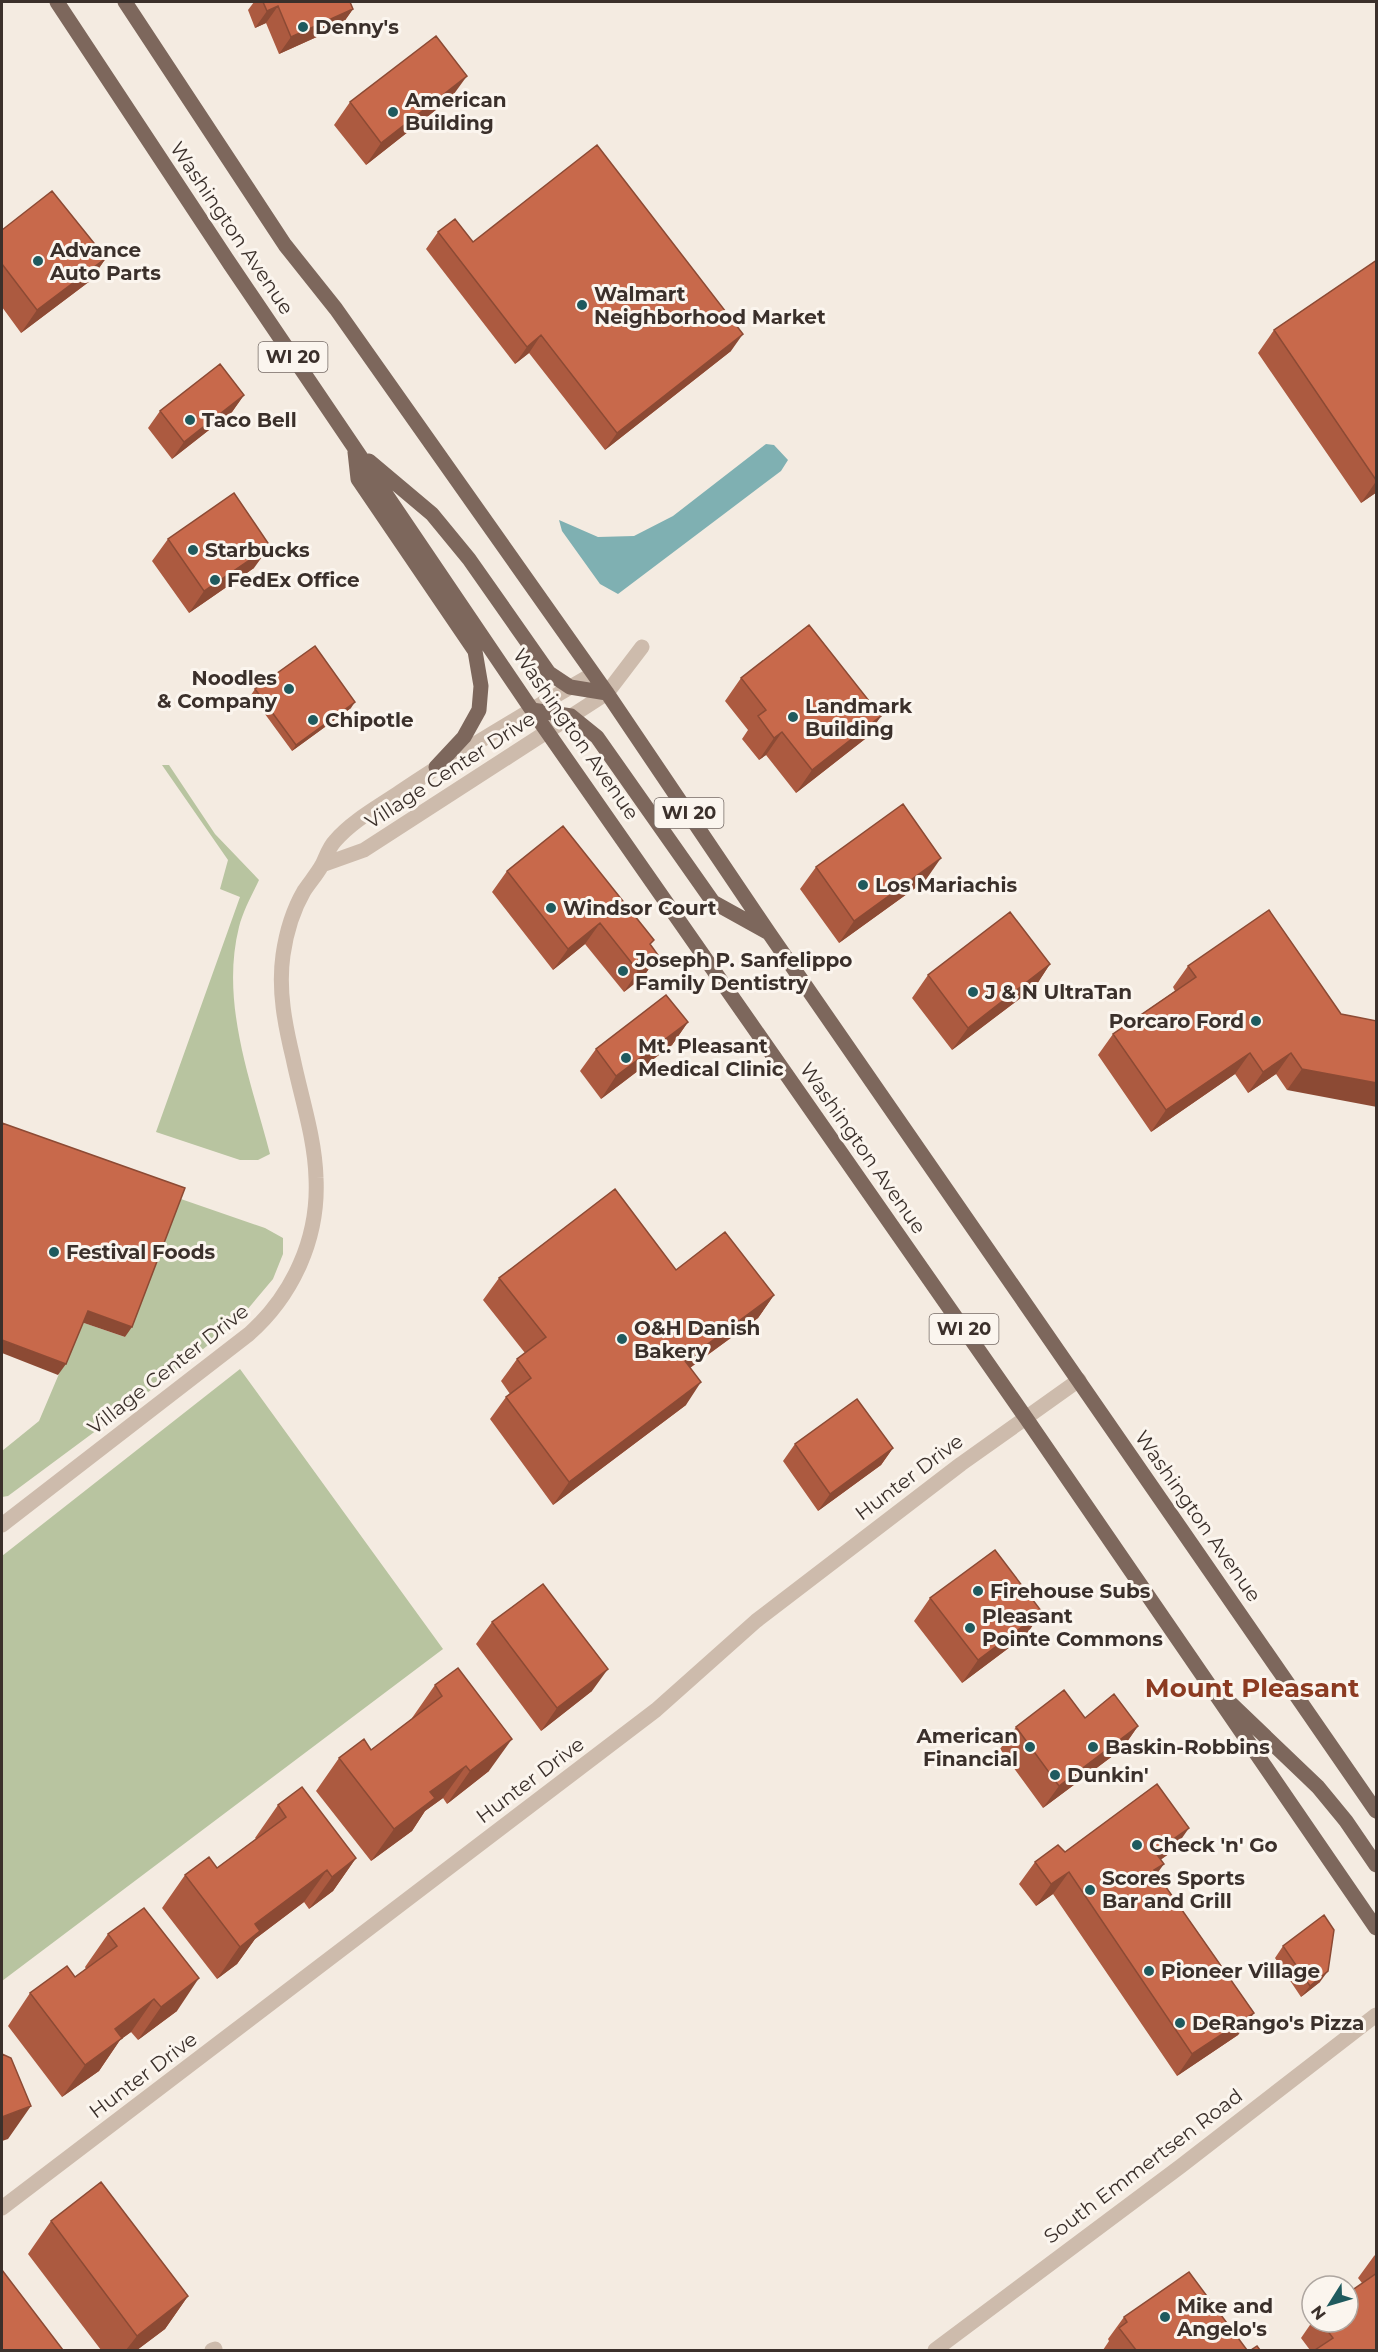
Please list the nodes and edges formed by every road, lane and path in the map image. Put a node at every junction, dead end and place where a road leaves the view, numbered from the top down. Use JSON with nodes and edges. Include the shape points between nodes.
{"nodes":[{"id":1,"x":57,"y":2,"type":"edge"},
{"id":2,"x":125,"y":2,"type":"edge"},
{"id":3,"x":354,"y":448,"type":"junction"},
{"id":4,"x":642,"y":647,"type":"dead end"},
{"id":5,"x":593,"y":674,"type":"junction"},
{"id":6,"x":570,"y":687,"type":"junction"},
{"id":7,"x":607,"y":693,"type":"junction"},
{"id":8,"x":532,"y":710,"type":"junction"},
{"id":9,"x":571,"y":716,"type":"junction"},
{"id":10,"x":549,"y":732,"type":"junction"},
{"id":11,"x":436,"y":767,"type":"junction"},
{"id":12,"x":322,"y":865,"type":"junction"},
{"id":13,"x":769,"y":933,"type":"junction"},
{"id":14,"x":1079,"y":1380,"type":"junction"},
{"id":15,"x":1026,"y":1418,"type":"junction"},
{"id":16,"x":2,"y":1525,"type":"edge"},
{"id":17,"x":1206,"y":1680,"type":"junction"},
{"id":18,"x":1377,"y":1811,"type":"edge"},
{"id":19,"x":1377,"y":1865,"type":"edge"},
{"id":20,"x":1377,"y":1929,"type":"edge"},
{"id":21,"x":1377,"y":2015,"type":"edge"},
{"id":22,"x":2,"y":2208,"type":"edge"},
{"id":23,"x":934,"y":2350,"type":"edge"}],
"edges":[{"from":1,"to":3,"type":"main road","name":"Washington Avenue","number":"WI 20"},
{"from":2,"to":5,"type":"main road","name":"Washington Avenue","number":"WI 20","via":[[285,245],[336,309]]},
{"from":3,"to":6,"type":"main road","via":[[432,514],[469,559],[549,674]]},
{"from":3,"to":8,"type":"main road","name":"Washington Avenue","number":"WI 20"},
{"from":3,"to":11,"type":"main road","via":[[358,479],[475,651],[481,686],[478,710],[464,737]]},
{"from":4,"to":7,"type":"street","name":"Village Center Drive"},
{"from":5,"to":6,"type":"street","name":"Village Center Drive"},
{"from":5,"to":7,"type":"main road","name":"Washington Avenue","number":"WI 20"},
{"from":6,"to":7,"type":"main road"},
{"from":6,"to":8,"type":"street","name":"Village Center Drive"},
{"from":7,"to":9,"type":"street","name":"Village Center Drive"},
{"from":7,"to":13,"type":"main road","name":"Washington Avenue","number":"WI 20"},
{"from":8,"to":9,"type":"main road"},
{"from":8,"to":10,"type":"main road","name":"Washington Avenue","number":"WI 20"},
{"from":8,"to":11,"type":"street","name":"Village Center Drive"},
{"from":9,"to":10,"type":"street","name":"Village Center Drive"},
{"from":9,"to":13,"type":"main road","via":[[597,737],[714,902]]},
{"from":10,"to":12,"type":"street","name":"Village Center Drive","via":[[364,850]]},
{"from":10,"to":15,"type":"main road","name":"Washington Avenue","number":"WI 20"},
{"from":11,"to":12,"type":"street","name":"Village Center Drive","via":[[361,818],[334,842]]},
{"from":12,"to":16,"type":"street","name":"Village Center Drive","via":[[303,893],[290,923],[281,988],[316,1177],[316,1204],[304,1257],[278,1304],[249,1334]]},
{"from":13,"to":14,"type":"main road","name":"Washington Avenue","number":"WI 20"},
{"from":14,"to":15,"type":"street","name":"Hunter Drive"},
{"from":14,"to":18,"type":"main road","name":"Washington Avenue","number":"WI 20"},
{"from":15,"to":17,"type":"main road","name":"Washington Avenue","number":"WI 20"},
{"from":15,"to":22,"type":"street","name":"Hunter Drive","via":[[756,1621],[656,1710]]},
{"from":17,"to":19,"type":"main road","via":[[1318,1787]]},
{"from":17,"to":20,"type":"main road","name":"Washington Avenue","number":"WI 20"},
{"from":21,"to":23,"type":"street","name":"South Emmertsen Road"}]}
